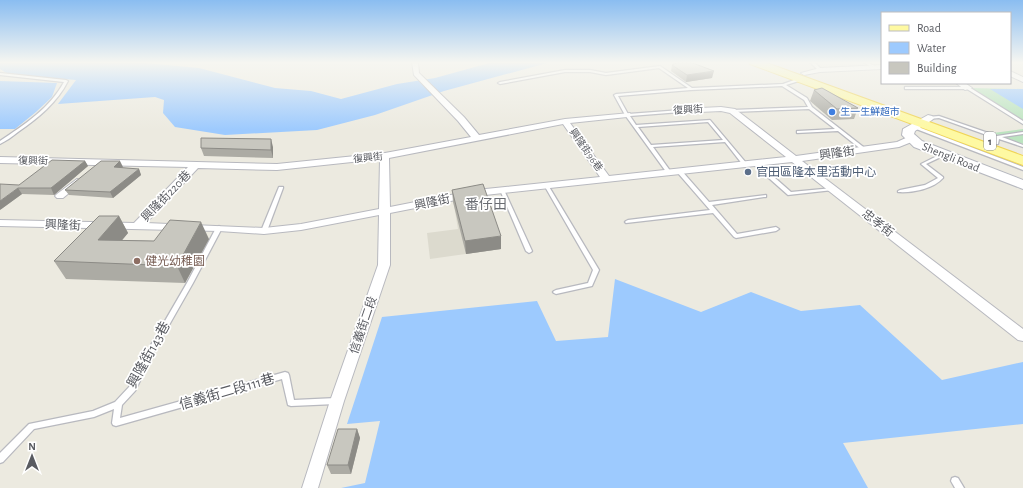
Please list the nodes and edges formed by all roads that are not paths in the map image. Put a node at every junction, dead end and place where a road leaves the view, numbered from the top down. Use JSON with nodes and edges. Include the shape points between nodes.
{"nodes":[{"id":1,"x":64,"y":85,"type":"edge"},
{"id":2,"x":427,"y":85,"type":"edge"},
{"id":3,"x":685,"y":85,"type":"edge"},
{"id":4,"x":783,"y":85,"type":"joint"},
{"id":5,"x":817,"y":85,"type":"edge"},
{"id":6,"x":822,"y":85,"type":"edge"},
{"id":7,"x":963,"y":85,"type":"edge"},
{"id":8,"x":906,"y":88,"type":"dead end"},
{"id":9,"x":968,"y":88,"type":"junction"},
{"id":10,"x":691,"y":89,"type":"junction"},
{"id":11,"x":813,"y":98,"type":"edge"},
{"id":12,"x":806,"y":99,"type":"junction"},
{"id":13,"x":810,"y":108,"type":"junction"},
{"id":14,"x":681,"y":111,"type":"joint"},
{"id":15,"x":732,"y":111,"type":"junction"},
{"id":16,"x":627,"y":114,"type":"junction"},
{"id":17,"x":565,"y":121,"type":"junction"},
{"id":18,"x":1023,"y":123,"type":"edge"},
{"id":19,"x":635,"y":126,"type":"junction"},
{"id":20,"x":917,"y":126,"type":"junction"},
{"id":21,"x":838,"y":130,"type":"junction"},
{"id":22,"x":798,"y":132,"type":"dead end"},
{"id":23,"x":1023,"y":133,"type":"edge"},
{"id":24,"x":476,"y":137,"type":"junction"},
{"id":25,"x":726,"y":141,"type":"junction"},
{"id":26,"x":992,"y":142,"type":"junction"},
{"id":27,"x":0,"y":143,"type":"edge"},
{"id":28,"x":650,"y":146,"type":"junction"},
{"id":29,"x":1023,"y":146,"type":"edge"},
{"id":30,"x":864,"y":149,"type":"junction"},
{"id":31,"x":1023,"y":153,"type":"edge"},
{"id":32,"x":943,"y":155,"type":"junction"},
{"id":33,"x":386,"y":156,"type":"junction"},
{"id":34,"x":796,"y":159,"type":"junction"},
{"id":35,"x":0,"y":160,"type":"edge"},
{"id":36,"x":1023,"y":161,"type":"edge"},
{"id":37,"x":101,"y":162,"type":"junction"},
{"id":38,"x":750,"y":164,"type":"junction"},
{"id":39,"x":196,"y":165,"type":"junction"},
{"id":40,"x":1023,"y":169,"type":"edge"},
{"id":41,"x":674,"y":172,"type":"junction"},
{"id":42,"x":606,"y":179,"type":"junction"},
{"id":43,"x":1023,"y":185,"type":"edge"},
{"id":44,"x":546,"y":186,"type":"junction"},
{"id":45,"x":281,"y":188,"type":"dead end"},
{"id":46,"x":834,"y":189,"type":"junction"},
{"id":47,"x":502,"y":190,"type":"junction"},
{"id":48,"x":900,"y":191,"type":"dead end"},
{"id":49,"x":60,"y":196,"type":"dead end"},
{"id":50,"x":764,"y":196,"type":"dead end"},
{"id":51,"x":708,"y":204,"type":"junction"},
{"id":52,"x":386,"y":211,"type":"junction"},
{"id":53,"x":714,"y":211,"type":"junction"},
{"id":54,"x":628,"y":222,"type":"dead end"},
{"id":55,"x":0,"y":223,"type":"edge"},
{"id":56,"x":136,"y":227,"type":"junction"},
{"id":57,"x":219,"y":228,"type":"junction"},
{"id":58,"x":776,"y":229,"type":"dead end"},
{"id":59,"x":264,"y":231,"type":"junction"},
{"id":60,"x":530,"y":251,"type":"dead end"},
{"id":61,"x":556,"y":292,"type":"dead end"},
{"id":62,"x":1023,"y":336,"type":"edge"},
{"id":63,"x":337,"y":401,"type":"junction"},
{"id":64,"x":118,"y":404,"type":"junction"},
{"id":65,"x":0,"y":459,"type":"edge"},
{"id":66,"x":310,"y":488,"type":"edge"}],
"edges":[{"from":1,"to":27,"type":"lane","via":[[31,122]]},
{"from":2,"to":24,"type":"street","via":[[462,119]]},
{"from":3,"to":10,"type":"lane"},
{"from":4,"to":10,"type":"lane"},
{"from":4,"to":12,"type":"lane"},
{"from":5,"to":20,"type":"main road","number":"1","via":[[832,93]]},
{"from":6,"to":20,"type":"main road","number":"1"},
{"from":7,"to":9,"type":"street"},
{"from":8,"to":9,"type":"lane"},
{"from":9,"to":18,"type":"lane"},
{"from":10,"to":16,"type":"lane","via":[[616,95]]},
{"from":11,"to":12,"type":"lane"},
{"from":12,"to":13,"type":"lane"},
{"from":13,"to":15,"type":"lane"},
{"from":13,"to":21,"type":"lane"},
{"from":14,"to":15,"type":"street","name":"復興街"},
{"from":14,"to":16,"type":"lane","name":"復興街"},
{"from":15,"to":34,"type":"street","name":"忠孝街"},
{"from":16,"to":17,"type":"street","name":"復興街"},
{"from":16,"to":19,"type":"lane"},
{"from":17,"to":24,"type":"street","name":"復興街"},
{"from":17,"to":42,"type":"street","name":"興隆街96巷"},
{"from":19,"to":25,"type":"lane","via":[[709,121]]},
{"from":19,"to":28,"type":"lane"},
{"from":20,"to":26,"type":"main road","number":"1"},
{"from":20,"to":26,"type":"main road","number":"1","via":[[957,129]]},
{"from":20,"to":30,"type":"street","name":"興隆街","via":[[899,144]]},
{"from":20,"to":32,"type":"main road","name":"Shengli Road","via":[[918,144]]},
{"from":20,"to":40,"type":"lane"},
{"from":21,"to":22,"type":"lane"},
{"from":21,"to":30,"type":"lane"},
{"from":23,"to":26,"type":"lane"},
{"from":24,"to":33,"type":"street","name":"復興街"},
{"from":25,"to":28,"type":"lane"},
{"from":25,"to":38,"type":"lane"},
{"from":26,"to":29,"type":"lane"},
{"from":26,"to":31,"type":"main road","number":"1"},
{"from":26,"to":36,"type":"main road","number":"1"},
{"from":28,"to":41,"type":"lane"},
{"from":30,"to":34,"type":"street","name":"興隆街"},
{"from":32,"to":43,"type":"main road","name":"Shengli Road"},
{"from":32,"to":48,"type":"lane","via":[[923,164],[941,178],[934,185]]},
{"from":33,"to":39,"type":"street","name":"復興街","via":[[276,167]]},
{"from":33,"to":52,"type":"street","name":"信義街二段"},
{"from":34,"to":38,"type":"street","name":"興隆街"},
{"from":34,"to":46,"type":"street","name":"忠孝街"},
{"from":35,"to":37,"type":"street","name":"復興街"},
{"from":37,"to":39,"type":"street","name":"復興街"},
{"from":37,"to":49,"type":"street"},
{"from":38,"to":41,"type":"street","name":"興隆街"},
{"from":38,"to":46,"type":"lane","via":[[790,194]]},
{"from":39,"to":56,"type":"street","name":"興隆街220巷"},
{"from":41,"to":42,"type":"street","name":"興隆街"},
{"from":41,"to":51,"type":"lane"},
{"from":42,"to":44,"type":"street","name":"興隆街"},
{"from":44,"to":47,"type":"street","name":"興隆街"},
{"from":44,"to":61,"type":"lane","via":[[596,270],[590,285]]},
{"from":45,"to":59,"type":"lane"},
{"from":46,"to":62,"type":"street","name":"忠孝街"},
{"from":47,"to":52,"type":"street","name":"興隆街"},
{"from":47,"to":60,"type":"lane"},
{"from":50,"to":51,"type":"lane"},
{"from":51,"to":53,"type":"lane"},
{"from":52,"to":59,"type":"street","name":"興隆街","via":[[301,227]]},
{"from":52,"to":63,"type":"street","name":"信義街二段","via":[[384,266]]},
{"from":53,"to":54,"type":"lane"},
{"from":53,"to":58,"type":"lane","via":[[736,236]]},
{"from":55,"to":56,"type":"street","name":"興隆街"},
{"from":56,"to":57,"type":"street","name":"興隆街"},
{"from":57,"to":59,"type":"street","name":"興隆街"},
{"from":57,"to":64,"type":"lane","name":"興隆街143巷","via":[[132,388]]},
{"from":63,"to":64,"type":"lane","name":"信義街二段111巷","via":[[291,403],[285,375],[116,423]]},
{"from":63,"to":66,"type":"street","name":"信義街二段"},
{"from":64,"to":65,"type":"lane","name":"興隆街143巷","via":[[94,414],[32,426]]}]}
